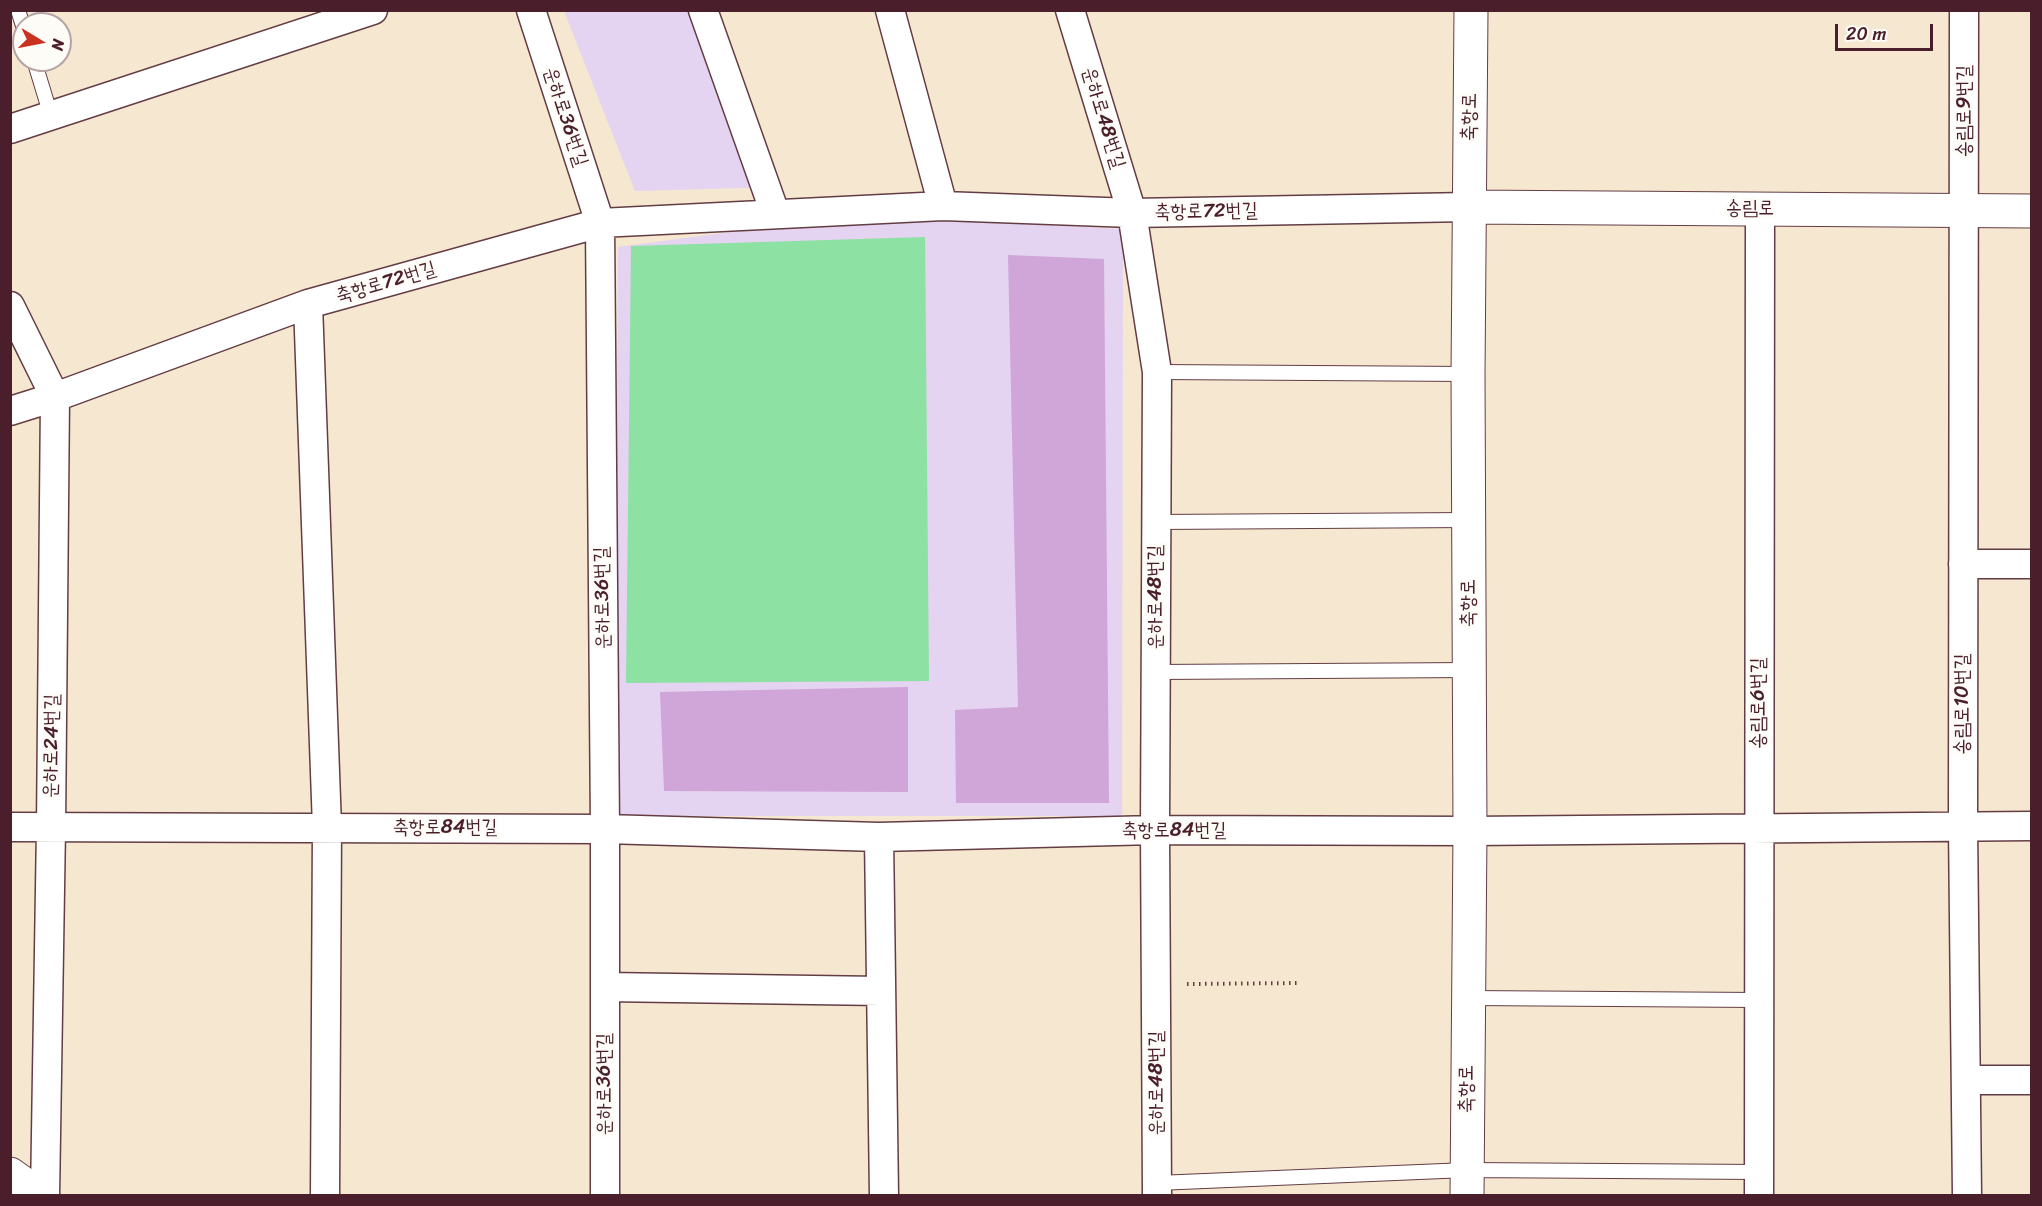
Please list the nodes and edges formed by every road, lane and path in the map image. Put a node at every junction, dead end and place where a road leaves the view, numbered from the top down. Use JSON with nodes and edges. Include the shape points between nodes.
{"nodes":[{"id":1,"x":373,"y":10,"type":"edge"},
{"id":2,"x":531,"y":10,"type":"edge"},
{"id":3,"x":703,"y":10,"type":"edge"},
{"id":4,"x":890,"y":10,"type":"edge"},
{"id":5,"x":1071,"y":10,"type":"edge"},
{"id":6,"x":1471,"y":10,"type":"edge"},
{"id":7,"x":1964,"y":10,"type":"edge"},
{"id":8,"x":38,"y":72,"type":"edge"},
{"id":9,"x":51,"y":116,"type":"junction"},
{"id":10,"x":10,"y":129,"type":"edge"},
{"id":11,"x":944,"y":206,"type":"junction"},
{"id":12,"x":1469,"y":207,"type":"junction"},
{"id":13,"x":1760,"y":210,"type":"junction"},
{"id":14,"x":2031,"y":211,"type":"edge"},
{"id":15,"x":1965,"y":212,"type":"junction"},
{"id":16,"x":775,"y":213,"type":"junction"},
{"id":17,"x":1132,"y":213,"type":"junction"},
{"id":18,"x":600,"y":223,"type":"junction"},
{"id":19,"x":308,"y":304,"type":"junction"},
{"id":20,"x":10,"y":306,"type":"edge"},
{"id":21,"x":1157,"y":372,"type":"junction"},
{"id":22,"x":1468,"y":374,"type":"junction"},
{"id":23,"x":55,"y":397,"type":"junction"},
{"id":24,"x":10,"y":411,"type":"edge"},
{"id":25,"x":1469,"y":520,"type":"junction"},
{"id":26,"x":1156,"y":522,"type":"junction"},
{"id":27,"x":1963,"y":564,"type":"junction"},
{"id":28,"x":2031,"y":564,"type":"edge"},
{"id":29,"x":1470,"y":670,"type":"junction"},
{"id":30,"x":1156,"y":672,"type":"junction"},
{"id":31,"x":1963,"y":826,"type":"junction"},
{"id":32,"x":2031,"y":826,"type":"edge"},
{"id":33,"x":10,"y":827,"type":"edge"},
{"id":34,"x":51,"y":827,"type":"junction"},
{"id":35,"x":327,"y":827,"type":"junction"},
{"id":36,"x":1759,"y":828,"type":"junction"},
{"id":37,"x":605,"y":829,"type":"junction"},
{"id":38,"x":1155,"y":830,"type":"junction"},
{"id":39,"x":1470,"y":831,"type":"junction"},
{"id":40,"x":879,"y":837,"type":"junction"},
{"id":41,"x":1299,"y":983,"type":"dead end"},
{"id":42,"x":1156,"y":984,"type":"junction"},
{"id":43,"x":605,"y":987,"type":"junction"},
{"id":44,"x":881,"y":990,"type":"junction"},
{"id":45,"x":1467,"y":998,"type":"junction"},
{"id":46,"x":1759,"y":1000,"type":"junction"},
{"id":47,"x":1966,"y":1080,"type":"junction"},
{"id":48,"x":2031,"y":1080,"type":"edge"},
{"id":49,"x":10,"y":1174,"type":"edge"},
{"id":50,"x":1467,"y":1183,"type":"edge"},
{"id":51,"x":1759,"y":1184,"type":"edge"},
{"id":52,"x":1157,"y":1189,"type":"edge"},
{"id":53,"x":43,"y":1196,"type":"edge"},
{"id":54,"x":325,"y":1196,"type":"edge"},
{"id":55,"x":605,"y":1196,"type":"edge"},
{"id":56,"x":884,"y":1196,"type":"edge"},
{"id":57,"x":1967,"y":1196,"type":"edge"}],
"edges":[{"from":1,"to":9,"type":"street"},
{"from":2,"to":18,"type":"street","name":"운하로36번길"},
{"from":3,"to":16,"type":"street"},
{"from":4,"to":11,"type":"street"},
{"from":5,"to":17,"type":"street","name":"운하로48번길"},
{"from":6,"to":12,"type":"street","name":"축항로"},
{"from":7,"to":15,"type":"street","name":"송림로9번길"},
{"from":8,"to":9,"type":"lane"},
{"from":9,"to":10,"type":"street"},
{"from":11,"to":16,"type":"street","name":"축항로72번길"},
{"from":11,"to":17,"type":"street","name":"축항로72번길"},
{"from":12,"to":13,"type":"street","name":"송림로"},
{"from":12,"to":17,"type":"street","name":"축항로72번길"},
{"from":12,"to":22,"type":"street","name":"축항로"},
{"from":13,"to":15,"type":"street","name":"송림로"},
{"from":13,"to":36,"type":"street","name":"송림로6번길"},
{"from":14,"to":15,"type":"street","name":"송림로"},
{"from":15,"to":27,"type":"street","name":"송림로10번길"},
{"from":16,"to":18,"type":"street","name":"축항로72번길"},
{"from":17,"to":21,"type":"street","name":"운하로48번길"},
{"from":18,"to":19,"type":"street","name":"축항로72번길"},
{"from":18,"to":37,"type":"street","name":"운하로36번길"},
{"from":19,"to":23,"type":"street","name":"축항로72번길"},
{"from":19,"to":35,"type":"street"},
{"from":20,"to":23,"type":"street","name":"운하로24번길"},
{"from":21,"to":22,"type":"lane"},
{"from":21,"to":26,"type":"street","name":"운하로48번길"},
{"from":22,"to":25,"type":"street","name":"축항로"},
{"from":23,"to":24,"type":"street","name":"축항로72번길"},
{"from":23,"to":34,"type":"street","name":"운하로24번길"},
{"from":25,"to":26,"type":"lane"},
{"from":25,"to":29,"type":"street","name":"축항로"},
{"from":26,"to":30,"type":"street","name":"운하로48번길"},
{"from":27,"to":28,"type":"street"},
{"from":27,"to":31,"type":"street","name":"송림로10번길"},
{"from":29,"to":30,"type":"lane"},
{"from":29,"to":39,"type":"street","name":"축항로"},
{"from":30,"to":38,"type":"street","name":"운하로48번길"},
{"from":31,"to":32,"type":"street","name":"축항로84번길"},
{"from":31,"to":36,"type":"street","name":"축항로84번길"},
{"from":31,"to":47,"type":"street","name":"송림로10번길"},
{"from":33,"to":34,"type":"street","name":"축항로84번길"},
{"from":34,"to":35,"type":"street","name":"축항로84번길"},
{"from":34,"to":53,"type":"street","name":"운하로24번길"},
{"from":35,"to":37,"type":"street","name":"축항로84번길"},
{"from":35,"to":54,"type":"street"},
{"from":36,"to":39,"type":"street","name":"축항로84번길"},
{"from":36,"to":46,"type":"street","name":"송림로6번길"},
{"from":37,"to":40,"type":"street","name":"축항로84번길"},
{"from":37,"to":43,"type":"street","name":"운하로36번길"},
{"from":38,"to":39,"type":"street","name":"축항로84번길"},
{"from":38,"to":40,"type":"street","name":"축항로84번길"},
{"from":38,"to":42,"type":"street","name":"운하로48번길"},
{"from":39,"to":45,"type":"street","name":"축항로"},
{"from":40,"to":44,"type":"street"},
{"from":41,"to":42,"type":"path"},
{"from":42,"to":52,"type":"street","name":"운하로48번길"},
{"from":43,"to":44,"type":"street"},
{"from":43,"to":55,"type":"street","name":"운하로36번길"},
{"from":44,"to":56,"type":"street"},
{"from":45,"to":46,"type":"lane"},
{"from":45,"to":50,"type":"street","name":"축항로"},
{"from":46,"to":51,"type":"street","name":"송림로6번길"},
{"from":47,"to":48,"type":"street"},
{"from":47,"to":57,"type":"street","name":"송림로10번길"},
{"from":49,"to":53,"type":"street"},
{"from":50,"to":51,"type":"lane"},
{"from":50,"to":52,"type":"lane"}]}
